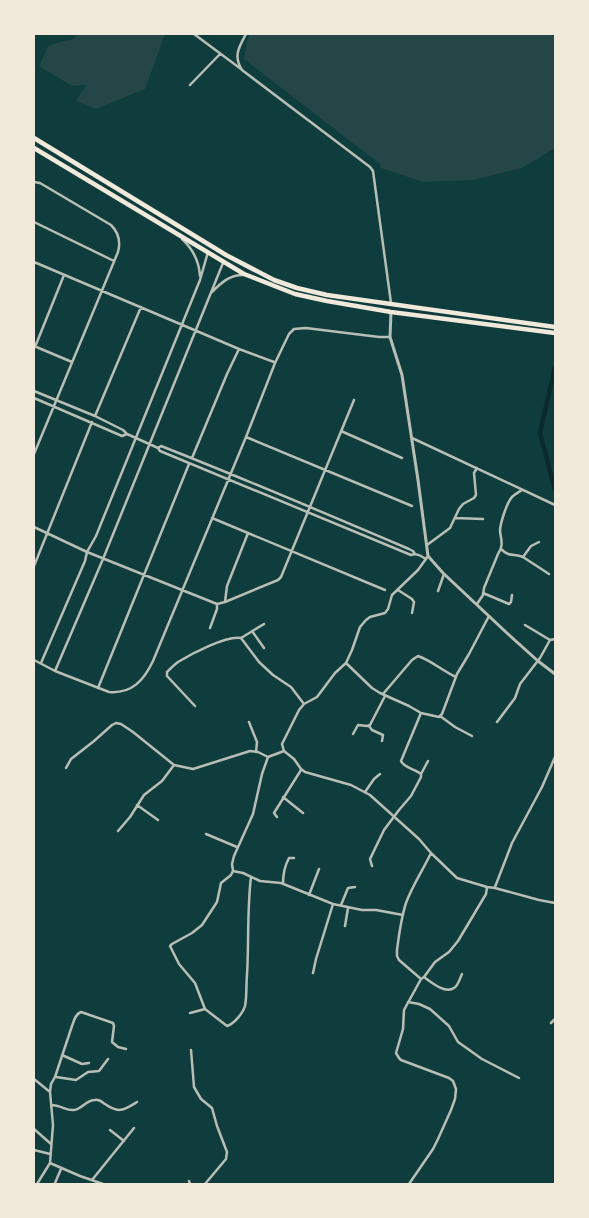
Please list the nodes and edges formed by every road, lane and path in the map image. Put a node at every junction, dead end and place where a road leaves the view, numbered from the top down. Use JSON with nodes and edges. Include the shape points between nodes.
{"nodes":[{"id":1,"x":194,"y":34,"type":"edge"},
{"id":2,"x":246,"y":34,"type":"edge"},
{"id":3,"x":220,"y":54,"type":"junction"},
{"id":4,"x":242,"y":70,"type":"junction"},
{"id":5,"x":190,"y":85,"type":"dead end"},
{"id":6,"x":34,"y":138,"type":"edge"},
{"id":7,"x":34,"y":148,"type":"edge"},
{"id":8,"x":34,"y":182,"type":"edge"},
{"id":9,"x":34,"y":222,"type":"edge"},
{"id":10,"x":177,"y":234,"type":"junction"},
{"id":11,"x":208,"y":252,"type":"junction"},
{"id":12,"x":114,"y":261,"type":"junction"},
{"id":13,"x":224,"y":261,"type":"junction"},
{"id":14,"x":34,"y":262,"type":"edge"},
{"id":15,"x":64,"y":275,"type":"junction"},
{"id":16,"x":248,"y":276,"type":"junction"},
{"id":17,"x":200,"y":280,"type":"junction"},
{"id":18,"x":102,"y":291,"type":"junction"},
{"id":19,"x":210,"y":293,"type":"junction"},
{"id":20,"x":391,"y":304,"type":"junction"},
{"id":21,"x":141,"y":307,"type":"junction"},
{"id":22,"x":391,"y":312,"type":"junction"},
{"id":23,"x":182,"y":324,"type":"junction"},
{"id":24,"x":555,"y":328,"type":"edge"},
{"id":25,"x":196,"y":330,"type":"junction"},
{"id":26,"x":555,"y":333,"type":"edge"},
{"id":27,"x":390,"y":336,"type":"junction"},
{"id":28,"x":34,"y":347,"type":"edge"},
{"id":29,"x":239,"y":349,"type":"junction"},
{"id":30,"x":72,"y":362,"type":"junction"},
{"id":31,"x":275,"y":363,"type":"junction"},
{"id":32,"x":34,"y":391,"type":"edge"},
{"id":33,"x":34,"y":398,"type":"edge"},
{"id":34,"x":56,"y":400,"type":"junction"},
{"id":35,"x":354,"y":400,"type":"dead end"},
{"id":36,"x":53,"y":407,"type":"junction"},
{"id":37,"x":95,"y":416,"type":"junction"},
{"id":38,"x":92,"y":422,"type":"junction"},
{"id":39,"x":341,"y":432,"type":"junction"},
{"id":40,"x":127,"y":434,"type":"junction"},
{"id":41,"x":246,"y":437,"type":"junction"},
{"id":42,"x":136,"y":438,"type":"junction"},
{"id":43,"x":411,"y":438,"type":"junction"},
{"id":44,"x":34,"y":442,"type":"edge"},
{"id":45,"x":38,"y":443,"type":"junction"},
{"id":46,"x":150,"y":444,"type":"junction"},
{"id":47,"x":158,"y":448,"type":"junction"},
{"id":48,"x":34,"y":454,"type":"edge"},
{"id":49,"x":192,"y":458,"type":"junction"},
{"id":50,"x":402,"y":458,"type":"dead end"},
{"id":51,"x":189,"y":464,"type":"junction"},
{"id":52,"x":477,"y":468,"type":"junction"},
{"id":53,"x":326,"y":470,"type":"junction"},
{"id":54,"x":230,"y":475,"type":"junction"},
{"id":55,"x":228,"y":480,"type":"junction"},
{"id":56,"x":522,"y":490,"type":"junction"},
{"id":57,"x":555,"y":505,"type":"edge"},
{"id":58,"x":412,"y":506,"type":"dead end"},
{"id":59,"x":310,"y":507,"type":"junction"},
{"id":60,"x":307,"y":513,"type":"junction"},
{"id":61,"x":212,"y":518,"type":"junction"},
{"id":62,"x":454,"y":518,"type":"junction"},
{"id":63,"x":483,"y":519,"type":"dead end"},
{"id":64,"x":34,"y":527,"type":"edge"},
{"id":65,"x":47,"y":533,"type":"junction"},
{"id":66,"x":248,"y":533,"type":"junction"},
{"id":67,"x":539,"y":542,"type":"dead end"},
{"id":68,"x":427,"y":545,"type":"junction"},
{"id":69,"x":502,"y":549,"type":"junction"},
{"id":70,"x":292,"y":551,"type":"junction"},
{"id":71,"x":86,"y":552,"type":"junction"},
{"id":72,"x":415,"y":554,"type":"junction"},
{"id":73,"x":523,"y":557,"type":"junction"},
{"id":74,"x":427,"y":558,"type":"junction"},
{"id":75,"x":103,"y":559,"type":"junction"},
{"id":76,"x":34,"y":566,"type":"edge"},
{"id":77,"x":444,"y":574,"type":"junction"},
{"id":78,"x":549,"y":574,"type":"dead end"},
{"id":79,"x":144,"y":576,"type":"junction"},
{"id":80,"x":182,"y":590,"type":"junction"},
{"id":81,"x":385,"y":590,"type":"dead end"},
{"id":82,"x":398,"y":590,"type":"junction"},
{"id":83,"x":438,"y":591,"type":"dead end"},
{"id":84,"x":483,"y":593,"type":"junction"},
{"id":85,"x":512,"y":595,"type":"dead end"},
{"id":86,"x":225,"y":602,"type":"junction"},
{"id":87,"x":217,"y":604,"type":"junction"},
{"id":88,"x":476,"y":604,"type":"junction"},
{"id":89,"x":412,"y":613,"type":"dead end"},
{"id":90,"x":489,"y":616,"type":"junction"},
{"id":91,"x":264,"y":624,"type":"dead end"},
{"id":92,"x":525,"y":625,"type":"dead end"},
{"id":93,"x":210,"y":628,"type":"dead end"},
{"id":94,"x":252,"y":631,"type":"junction"},
{"id":95,"x":241,"y":638,"type":"junction"},
{"id":96,"x":555,"y":639,"type":"edge"},
{"id":97,"x":550,"y":640,"type":"junction"},
{"id":98,"x":264,"y":648,"type":"dead end"},
{"id":99,"x":34,"y":660,"type":"edge"},
{"id":100,"x":538,"y":661,"type":"junction"},
{"id":101,"x":42,"y":663,"type":"junction"},
{"id":102,"x":346,"y":663,"type":"junction"},
{"id":103,"x":55,"y":670,"type":"junction"},
{"id":104,"x":555,"y":674,"type":"edge"},
{"id":105,"x":456,"y":676,"type":"junction"},
{"id":106,"x":98,"y":688,"type":"junction"},
{"id":107,"x":384,"y":695,"type":"junction"},
{"id":108,"x":304,"y":704,"type":"junction"},
{"id":109,"x":195,"y":706,"type":"dead end"},
{"id":110,"x":421,"y":713,"type":"junction"},
{"id":111,"x":440,"y":716,"type":"junction"},
{"id":112,"x":249,"y":722,"type":"dead end"},
{"id":113,"x":497,"y":722,"type":"dead end"},
{"id":114,"x":368,"y":726,"type":"junction"},
{"id":115,"x":354,"y":734,"type":"dead end"},
{"id":116,"x":472,"y":736,"type":"dead end"},
{"id":117,"x":382,"y":741,"type":"dead end"},
{"id":118,"x":282,"y":744,"type":"junction"},
{"id":119,"x":284,"y":751,"type":"junction"},
{"id":120,"x":256,"y":752,"type":"junction"},
{"id":121,"x":277,"y":754,"type":"junction"},
{"id":122,"x":268,"y":757,"type":"junction"},
{"id":123,"x":555,"y":757,"type":"edge"},
{"id":124,"x":428,"y":761,"type":"dead end"},
{"id":125,"x":174,"y":764,"type":"junction"},
{"id":126,"x":66,"y":768,"type":"dead end"},
{"id":127,"x":301,"y":770,"type":"junction"},
{"id":128,"x":380,"y":774,"type":"dead end"},
{"id":129,"x":421,"y":774,"type":"junction"},
{"id":130,"x":365,"y":792,"type":"junction"},
{"id":131,"x":283,"y":797,"type":"junction"},
{"id":132,"x":137,"y":805,"type":"junction"},
{"id":133,"x":304,"y":813,"type":"dead end"},
{"id":134,"x":394,"y":816,"type":"junction"},
{"id":135,"x":277,"y":817,"type":"dead end"},
{"id":136,"x":158,"y":820,"type":"dead end"},
{"id":137,"x":118,"y":831,"type":"dead end"},
{"id":138,"x":206,"y":834,"type":"dead end"},
{"id":139,"x":237,"y":847,"type":"junction"},
{"id":140,"x":431,"y":853,"type":"junction"},
{"id":141,"x":294,"y":858,"type":"dead end"},
{"id":142,"x":372,"y":866,"type":"dead end"},
{"id":143,"x":319,"y":869,"type":"dead end"},
{"id":144,"x":233,"y":871,"type":"junction"},
{"id":145,"x":252,"y":877,"type":"junction"},
{"id":146,"x":283,"y":884,"type":"junction"},
{"id":147,"x":355,"y":886,"type":"dead end"},
{"id":148,"x":487,"y":887,"type":"junction"},
{"id":149,"x":495,"y":888,"type":"junction"},
{"id":150,"x":309,"y":895,"type":"junction"},
{"id":151,"x":555,"y":903,"type":"edge"},
{"id":152,"x":333,"y":904,"type":"junction"},
{"id":153,"x":341,"y":906,"type":"junction"},
{"id":154,"x":348,"y":908,"type":"junction"},
{"id":155,"x":403,"y":915,"type":"junction"},
{"id":156,"x":345,"y":926,"type":"dead end"},
{"id":157,"x":313,"y":973,"type":"dead end"},
{"id":158,"x":462,"y":974,"type":"dead end"},
{"id":159,"x":422,"y":978,"type":"junction"},
{"id":160,"x":408,"y":1002,"type":"junction"},
{"id":161,"x":205,"y":1009,"type":"junction"},
{"id":162,"x":190,"y":1013,"type":"dead end"},
{"id":163,"x":555,"y":1019,"type":"edge"},
{"id":164,"x":551,"y":1023,"type":"dead end"},
{"id":165,"x":126,"y":1048,"type":"dead end"},
{"id":166,"x":191,"y":1050,"type":"dead end"},
{"id":167,"x":62,"y":1055,"type":"junction"},
{"id":168,"x":108,"y":1059,"type":"dead end"},
{"id":169,"x":89,"y":1063,"type":"dead end"},
{"id":170,"x":55,"y":1077,"type":"junction"},
{"id":171,"x":519,"y":1078,"type":"dead end"},
{"id":172,"x":34,"y":1079,"type":"edge"},
{"id":173,"x":50,"y":1092,"type":"junction"},
{"id":174,"x":137,"y":1102,"type":"dead end"},
{"id":175,"x":51,"y":1105,"type":"junction"},
{"id":176,"x":134,"y":1128,"type":"dead end"},
{"id":177,"x":34,"y":1129,"type":"edge"},
{"id":178,"x":110,"y":1130,"type":"dead end"},
{"id":179,"x":124,"y":1141,"type":"junction"},
{"id":180,"x":52,"y":1144,"type":"junction"},
{"id":181,"x":34,"y":1150,"type":"edge"},
{"id":182,"x":50,"y":1154,"type":"junction"},
{"id":183,"x":50,"y":1163,"type":"junction"},
{"id":184,"x":61,"y":1168,"type":"junction"},
{"id":185,"x":92,"y":1180,"type":"junction"},
{"id":186,"x":37,"y":1184,"type":"edge"},
{"id":187,"x":55,"y":1184,"type":"edge"},
{"id":188,"x":103,"y":1184,"type":"edge"},
{"id":189,"x":205,"y":1184,"type":"edge"},
{"id":190,"x":409,"y":1184,"type":"edge"}],
"edges":[{"from":1,"to":3,"type":"street"},
{"from":2,"to":4,"type":"street","via":[[237,51]]},
{"from":3,"to":4,"type":"street"},
{"from":3,"to":5,"type":"street"},
{"from":4,"to":20,"type":"street","via":[[370,167],[374,176]]},
{"from":6,"to":20,"type":"highway","via":[[220,251],[274,280],[328,295]]},
{"from":7,"to":10,"type":"highway"},
{"from":8,"to":12,"type":"street","via":[[111,225],[120,240]]},
{"from":9,"to":12,"type":"street"},
{"from":10,"to":11,"type":"highway"},
{"from":10,"to":17,"type":"street","via":[[193,250]]},
{"from":11,"to":13,"type":"highway"},
{"from":11,"to":17,"type":"street"},
{"from":12,"to":18,"type":"street"},
{"from":13,"to":16,"type":"highway"},
{"from":13,"to":19,"type":"street"},
{"from":14,"to":15,"type":"street"},
{"from":15,"to":18,"type":"street"},
{"from":15,"to":28,"type":"street"},
{"from":16,"to":19,"type":"street","via":[[240,274],[228,278]]},
{"from":16,"to":22,"type":"highway","via":[[295,294]]},
{"from":17,"to":23,"type":"street"},
{"from":18,"to":21,"type":"street"},
{"from":18,"to":30,"type":"street"},
{"from":19,"to":25,"type":"street"},
{"from":20,"to":22,"type":"highway"},
{"from":20,"to":24,"type":"highway"},
{"from":21,"to":23,"type":"street"},
{"from":21,"to":37,"type":"street"},
{"from":22,"to":26,"type":"highway"},
{"from":22,"to":27,"type":"street"},
{"from":23,"to":25,"type":"street"},
{"from":23,"to":42,"type":"street"},
{"from":25,"to":29,"type":"street"},
{"from":25,"to":46,"type":"street"},
{"from":27,"to":31,"type":"street","via":[[294,329]]},
{"from":27,"to":43,"type":"street","via":[[402,375]]},
{"from":28,"to":30,"type":"street"},
{"from":29,"to":31,"type":"street"},
{"from":29,"to":49,"type":"street"},
{"from":30,"to":34,"type":"street"},
{"from":31,"to":41,"type":"street"},
{"from":32,"to":34,"type":"street"},
{"from":33,"to":36,"type":"street"},
{"from":34,"to":36,"type":"street"},
{"from":34,"to":37,"type":"street"},
{"from":35,"to":39,"type":"street"},
{"from":36,"to":38,"type":"street"},
{"from":36,"to":45,"type":"street"},
{"from":37,"to":40,"type":"street"},
{"from":38,"to":40,"type":"street","via":[[122,436]]},
{"from":38,"to":65,"type":"street"},
{"from":39,"to":50,"type":"street"},
{"from":39,"to":53,"type":"street"},
{"from":40,"to":42,"type":"street"},
{"from":41,"to":53,"type":"street"},
{"from":41,"to":54,"type":"street"},
{"from":42,"to":46,"type":"street"},
{"from":42,"to":71,"type":"street","via":[[96,536]]},
{"from":43,"to":52,"type":"street"},
{"from":43,"to":68,"type":"street"},
{"from":44,"to":45,"type":"street"},
{"from":45,"to":48,"type":"street"},
{"from":46,"to":47,"type":"street"},
{"from":46,"to":75,"type":"street"},
{"from":47,"to":49,"type":"street","via":[[161,446]]},
{"from":47,"to":51,"type":"street"},
{"from":49,"to":54,"type":"street"},
{"from":51,"to":55,"type":"street"},
{"from":51,"to":79,"type":"street"},
{"from":52,"to":56,"type":"street"},
{"from":52,"to":62,"type":"street","via":[[474,473],[476,495],[463,504]]},
{"from":53,"to":58,"type":"street"},
{"from":53,"to":59,"type":"street"},
{"from":54,"to":55,"type":"street"},
{"from":54,"to":59,"type":"street"},
{"from":55,"to":60,"type":"street"},
{"from":55,"to":61,"type":"street"},
{"from":56,"to":57,"type":"street"},
{"from":56,"to":69,"type":"street","via":[[510,499],[501,524]]},
{"from":59,"to":60,"type":"street"},
{"from":59,"to":72,"type":"street"},
{"from":60,"to":70,"type":"street"},
{"from":60,"to":72,"type":"street"},
{"from":61,"to":66,"type":"street"},
{"from":61,"to":80,"type":"street"},
{"from":62,"to":63,"type":"street"},
{"from":62,"to":68,"type":"street","via":[[450,528]]},
{"from":64,"to":65,"type":"street"},
{"from":65,"to":71,"type":"street"},
{"from":65,"to":76,"type":"street"},
{"from":66,"to":70,"type":"street"},
{"from":66,"to":86,"type":"street","via":[[227,586]]},
{"from":67,"to":73,"type":"street","via":[[530,546]]},
{"from":68,"to":74,"type":"street"},
{"from":69,"to":73,"type":"street","via":[[510,555]]},
{"from":69,"to":84,"type":"street"},
{"from":70,"to":81,"type":"street"},
{"from":70,"to":86,"type":"street","via":[[282,577]]},
{"from":71,"to":75,"type":"street"},
{"from":71,"to":101,"type":"street"},
{"from":72,"to":74,"type":"street"},
{"from":73,"to":78,"type":"street"},
{"from":74,"to":77,"type":"street"},
{"from":74,"to":82,"type":"street"},
{"from":75,"to":79,"type":"street"},
{"from":75,"to":103,"type":"street"},
{"from":77,"to":83,"type":"street"},
{"from":77,"to":88,"type":"street"},
{"from":79,"to":80,"type":"street"},
{"from":79,"to":106,"type":"street"},
{"from":80,"to":87,"type":"street"},
{"from":80,"to":106,"type":"street","via":[[154,661],[142,680],[118,693]]},
{"from":82,"to":89,"type":"street","via":[[414,602]]},
{"from":82,"to":102,"type":"street","via":[[390,599],[385,613],[370,617],[360,627]]},
{"from":84,"to":85,"type":"street","via":[[509,604]]},
{"from":84,"to":88,"type":"street"},
{"from":86,"to":87,"type":"street"},
{"from":87,"to":93,"type":"street"},
{"from":88,"to":90,"type":"street"},
{"from":90,"to":100,"type":"street"},
{"from":90,"to":105,"type":"street"},
{"from":91,"to":94,"type":"street"},
{"from":92,"to":97,"type":"street"},
{"from":94,"to":95,"type":"street"},
{"from":94,"to":98,"type":"street"},
{"from":95,"to":108,"type":"street","via":[[259,662],[291,687]]},
{"from":95,"to":109,"type":"street","via":[[197,651],[166,672]]},
{"from":96,"to":97,"type":"street"},
{"from":97,"to":100,"type":"street"},
{"from":99,"to":101,"type":"street"},
{"from":100,"to":104,"type":"street"},
{"from":100,"to":113,"type":"street"},
{"from":101,"to":103,"type":"street"},
{"from":102,"to":107,"type":"street"},
{"from":102,"to":108,"type":"street","via":[[317,697]]},
{"from":103,"to":106,"type":"street"},
{"from":105,"to":107,"type":"street","via":[[418,656]]},
{"from":105,"to":111,"type":"street"},
{"from":107,"to":110,"type":"street"},
{"from":107,"to":114,"type":"street"},
{"from":108,"to":118,"type":"street"},
{"from":110,"to":111,"type":"street"},
{"from":110,"to":129,"type":"street","via":[[401,761]]},
{"from":111,"to":116,"type":"street"},
{"from":112,"to":120,"type":"street","via":[[257,742]]},
{"from":114,"to":115,"type":"street","via":[[358,725]]},
{"from":114,"to":117,"type":"street","via":[[382,735]]},
{"from":118,"to":119,"type":"street"},
{"from":118,"to":121,"type":"street"},
{"from":119,"to":121,"type":"street"},
{"from":119,"to":127,"type":"street"},
{"from":120,"to":122,"type":"street"},
{"from":120,"to":125,"type":"street","via":[[250,751],[193,769]]},
{"from":121,"to":122,"type":"street"},
{"from":122,"to":139,"type":"street","via":[[253,814]]},
{"from":123,"to":149,"type":"street","via":[[512,843]]},
{"from":124,"to":129,"type":"street"},
{"from":125,"to":126,"type":"street","via":[[119,723],[112,725],[70,759]]},
{"from":125,"to":132,"type":"street","via":[[165,778]]},
{"from":127,"to":130,"type":"street"},
{"from":127,"to":131,"type":"street"},
{"from":128,"to":130,"type":"street"},
{"from":129,"to":134,"type":"street","via":[[411,796]]},
{"from":130,"to":134,"type":"street"},
{"from":131,"to":133,"type":"street"},
{"from":131,"to":135,"type":"street","via":[[274,813]]},
{"from":132,"to":136,"type":"street"},
{"from":132,"to":137,"type":"street"},
{"from":134,"to":140,"type":"street"},
{"from":134,"to":142,"type":"street","via":[[371,856]]},
{"from":138,"to":139,"type":"street"},
{"from":139,"to":144,"type":"street","via":[[232,861]]},
{"from":140,"to":148,"type":"street","via":[[457,878]]},
{"from":140,"to":155,"type":"street"},
{"from":141,"to":146,"type":"street","via":[[289,858],[286,863]]},
{"from":143,"to":150,"type":"street"},
{"from":144,"to":145,"type":"street"},
{"from":144,"to":161,"type":"street","via":[[221,883],[216,902],[202,925],[170,946],[195,984]]},
{"from":145,"to":146,"type":"street"},
{"from":145,"to":161,"type":"street","via":[[242,1012],[229,1026]]},
{"from":146,"to":150,"type":"street"},
{"from":147,"to":153,"type":"street","via":[[348,888]]},
{"from":148,"to":149,"type":"street"},
{"from":148,"to":159,"type":"street","via":[[458,942]]},
{"from":149,"to":151,"type":"street"},
{"from":150,"to":152,"type":"street"},
{"from":152,"to":153,"type":"street"},
{"from":152,"to":157,"type":"street"},
{"from":153,"to":154,"type":"street"},
{"from":154,"to":155,"type":"street"},
{"from":154,"to":156,"type":"street"},
{"from":155,"to":159,"type":"street","via":[[397,956]]},
{"from":158,"to":159,"type":"street","via":[[456,987],[450,990]]},
{"from":159,"to":160,"type":"street"},
{"from":160,"to":171,"type":"street","via":[[430,1009],[449,1026],[458,1042]]},
{"from":160,"to":190,"type":"street","via":[[397,1055],[401,1060],[449,1078],[456,1089],[438,1139]]},
{"from":161,"to":162,"type":"street"},
{"from":163,"to":164,"type":"street"},
{"from":165,"to":167,"type":"street","via":[[112,1042],[114,1023],[80,1012]]},
{"from":166,"to":189,"type":"street","via":[[194,1088],[212,1108],[227,1152],[224,1162]]},
{"from":167,"to":169,"type":"street","via":[[82,1064]]},
{"from":167,"to":170,"type":"street"},
{"from":168,"to":170,"type":"street","via":[[99,1071],[88,1072],[76,1080]]},
{"from":170,"to":173,"type":"street"},
{"from":172,"to":173,"type":"street"},
{"from":173,"to":175,"type":"street"},
{"from":174,"to":175,"type":"street","via":[[118,1111],[95,1100],[73,1110]]},
{"from":175,"to":180,"type":"street"},
{"from":176,"to":179,"type":"street"},
{"from":177,"to":180,"type":"street"},
{"from":178,"to":179,"type":"street"},
{"from":179,"to":185,"type":"street"},
{"from":180,"to":182,"type":"street"},
{"from":181,"to":182,"type":"street"},
{"from":182,"to":183,"type":"street"},
{"from":183,"to":184,"type":"street"},
{"from":183,"to":186,"type":"street"},
{"from":184,"to":185,"type":"street"},
{"from":184,"to":187,"type":"street"},
{"from":185,"to":188,"type":"street"}]}
